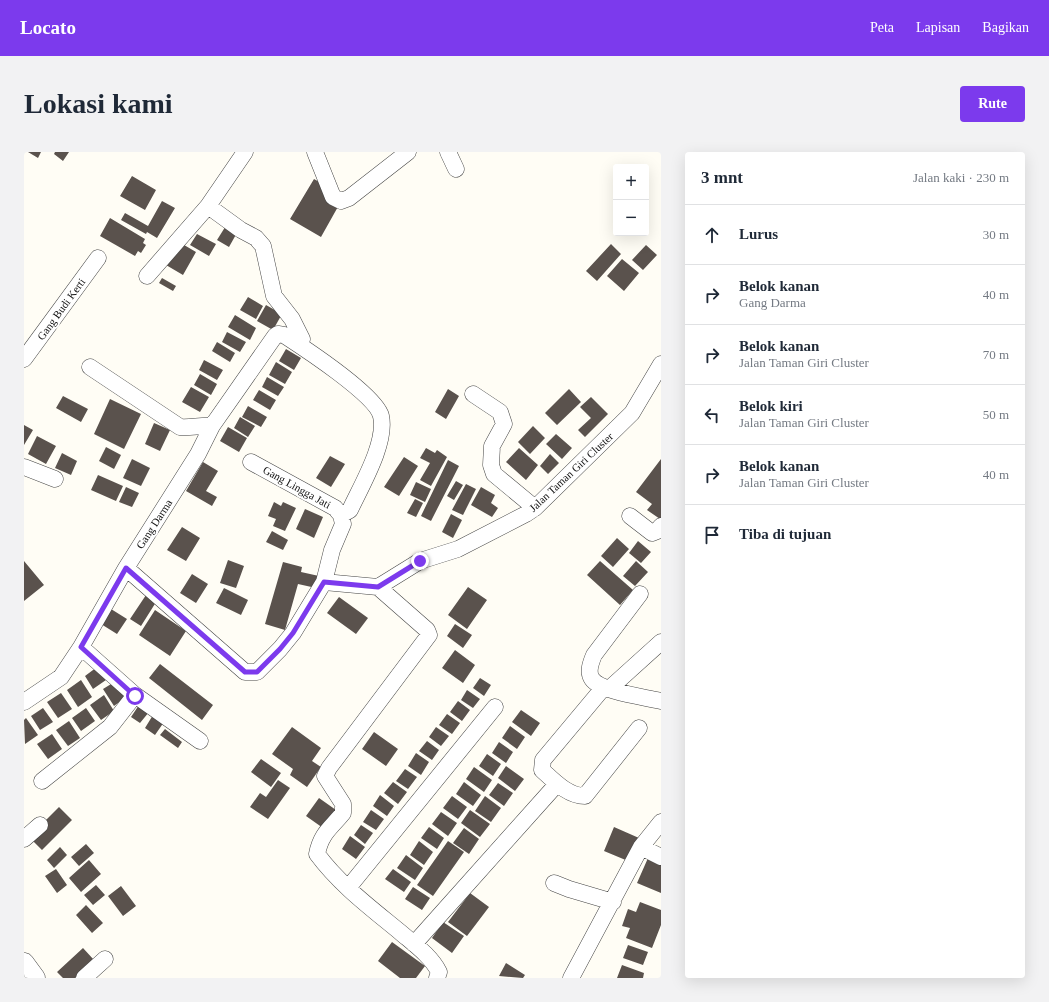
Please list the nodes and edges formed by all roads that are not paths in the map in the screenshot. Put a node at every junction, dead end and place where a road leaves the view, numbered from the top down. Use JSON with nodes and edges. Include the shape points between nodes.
{"nodes":[{"id":1,"x":245,"y":152,"type":"edge"},
{"id":2,"x":315,"y":152,"type":"edge"},
{"id":3,"x":408,"y":152,"type":"edge"},
{"id":4,"x":448,"y":152,"type":"edge"},
{"id":5,"x":456,"y":169,"type":"dead end"},
{"id":6,"x":208,"y":206,"type":"junction"},
{"id":7,"x":98,"y":258,"type":"dead end"},
{"id":8,"x":147,"y":276,"type":"dead end"},
{"id":9,"x":300,"y":345,"type":"junction"},
{"id":10,"x":24,"y":359,"type":"edge"},
{"id":11,"x":661,"y":364,"type":"edge"},
{"id":12,"x":90,"y":367,"type":"dead end"},
{"id":13,"x":473,"y":394,"type":"dead end"},
{"id":14,"x":212,"y":426,"type":"junction"},
{"id":15,"x":251,"y":462,"type":"dead end"},
{"id":16,"x":24,"y":467,"type":"edge"},
{"id":17,"x":55,"y":479,"type":"dead end"},
{"id":18,"x":535,"y":508,"type":"junction"},
{"id":19,"x":341,"y":515,"type":"junction"},
{"id":20,"x":630,"y":516,"type":"dead end"},
{"id":21,"x":660,"y":530,"type":"edge"},
{"id":22,"x":126,"y":568,"type":"junction"},
{"id":23,"x":324,"y":582,"type":"junction"},
{"id":24,"x":378,"y":587,"type":"junction"},
{"id":25,"x":640,"y":594,"type":"dead end"},
{"id":26,"x":661,"y":642,"type":"edge"},
{"id":27,"x":81,"y":647,"type":"junction"},
{"id":28,"x":607,"y":688,"type":"junction"},
{"id":29,"x":135,"y":696,"type":"junction"},
{"id":30,"x":661,"y":701,"type":"edge"},
{"id":31,"x":24,"y":702,"type":"edge"},
{"id":32,"x":495,"y":707,"type":"dead end"},
{"id":33,"x":639,"y":728,"type":"dead end"},
{"id":34,"x":200,"y":741,"type":"dead end"},
{"id":35,"x":42,"y":781,"type":"dead end"},
{"id":36,"x":558,"y":784,"type":"junction"},
{"id":37,"x":661,"y":822,"type":"edge"},
{"id":38,"x":40,"y":825,"type":"dead end"},
{"id":39,"x":24,"y":839,"type":"edge"},
{"id":40,"x":641,"y":847,"type":"junction"},
{"id":41,"x":661,"y":857,"type":"edge"},
{"id":42,"x":554,"y":883,"type":"dead end"},
{"id":43,"x":348,"y":888,"type":"junction"},
{"id":44,"x":613,"y":902,"type":"junction"},
{"id":45,"x":414,"y":944,"type":"junction"},
{"id":46,"x":105,"y":959,"type":"dead end"},
{"id":47,"x":24,"y":963,"type":"edge"},
{"id":48,"x":35,"y":978,"type":"edge"},
{"id":49,"x":84,"y":978,"type":"edge"},
{"id":50,"x":437,"y":978,"type":"edge"},
{"id":51,"x":571,"y":978,"type":"edge"}],
"edges":[{"from":1,"to":6,"type":"street"},
{"from":2,"to":3,"type":"street","via":[[333,197],[341,200],[349,198]]},
{"from":4,"to":5,"type":"street"},
{"from":6,"to":8,"type":"street"},
{"from":6,"to":9,"type":"street","via":[[256,238],[262,246],[274,296],[299,332],[302,339]]},
{"from":7,"to":10,"type":"street","name":"Gang Budi Kerti"},
{"from":9,"to":14,"type":"street","name":"Gang Darma","via":[[284,335],[274,336]]},
{"from":9,"to":19,"type":"street","via":[[349,381],[372,402],[381,415],[379,444],[350,510]]},
{"from":11,"to":18,"type":"street","name":"Jalan Taman Giri Cluster","via":[[632,413]]},
{"from":12,"to":14,"type":"street","via":[[180,426]]},
{"from":13,"to":18,"type":"street","via":[[500,412],[504,424],[492,446],[491,465],[494,474]]},
{"from":14,"to":22,"type":"street","name":"Gang Darma","via":[[198,454]]},
{"from":15,"to":19,"type":"street","name":"Gang Lingga Jati","via":[[335,508]]},
{"from":16,"to":17,"type":"street"},
{"from":18,"to":24,"type":"street","name":"Jalan Taman Giri Cluster","via":[[458,549],[420,561]]},
{"from":19,"to":23,"type":"street","name":"Gang Lingga Jati","via":[[342,527],[332,550]]},
{"from":20,"to":21,"type":"street","via":[[650,532]]},
{"from":22,"to":23,"type":"street","via":[[245,672],[251,673],[257,672],[293,633]]},
{"from":22,"to":27,"type":"street","name":"Gang Darma"},
{"from":23,"to":24,"type":"street"},
{"from":24,"to":43,"type":"street","via":[[427,630],[429,635],[329,768],[326,776],[343,804],[343,813],[322,837],[317,854]]},
{"from":25,"to":28,"type":"street","via":[[590,664],[592,680]]},
{"from":26,"to":28,"type":"street"},
{"from":27,"to":29,"type":"street"},
{"from":27,"to":31,"type":"street","name":"Gang Darma","via":[[60,677]]},
{"from":28,"to":30,"type":"street"},
{"from":28,"to":36,"type":"street","via":[[543,760],[542,770]]},
{"from":29,"to":34,"type":"street"},
{"from":29,"to":35,"type":"street","via":[[110,727]]},
{"from":32,"to":43,"type":"street"},
{"from":33,"to":36,"type":"street","via":[[585,796],[577,796]]},
{"from":36,"to":45,"type":"street"},
{"from":37,"to":40,"type":"street"},
{"from":38,"to":39,"type":"street"},
{"from":40,"to":41,"type":"street"},
{"from":40,"to":44,"type":"street"},
{"from":42,"to":44,"type":"street","via":[[569,890]]},
{"from":43,"to":45,"type":"street"},
{"from":44,"to":51,"type":"street"},
{"from":45,"to":50,"type":"street","via":[[437,967]]},
{"from":46,"to":49,"type":"street"},
{"from":47,"to":48,"type":"street"}]}
